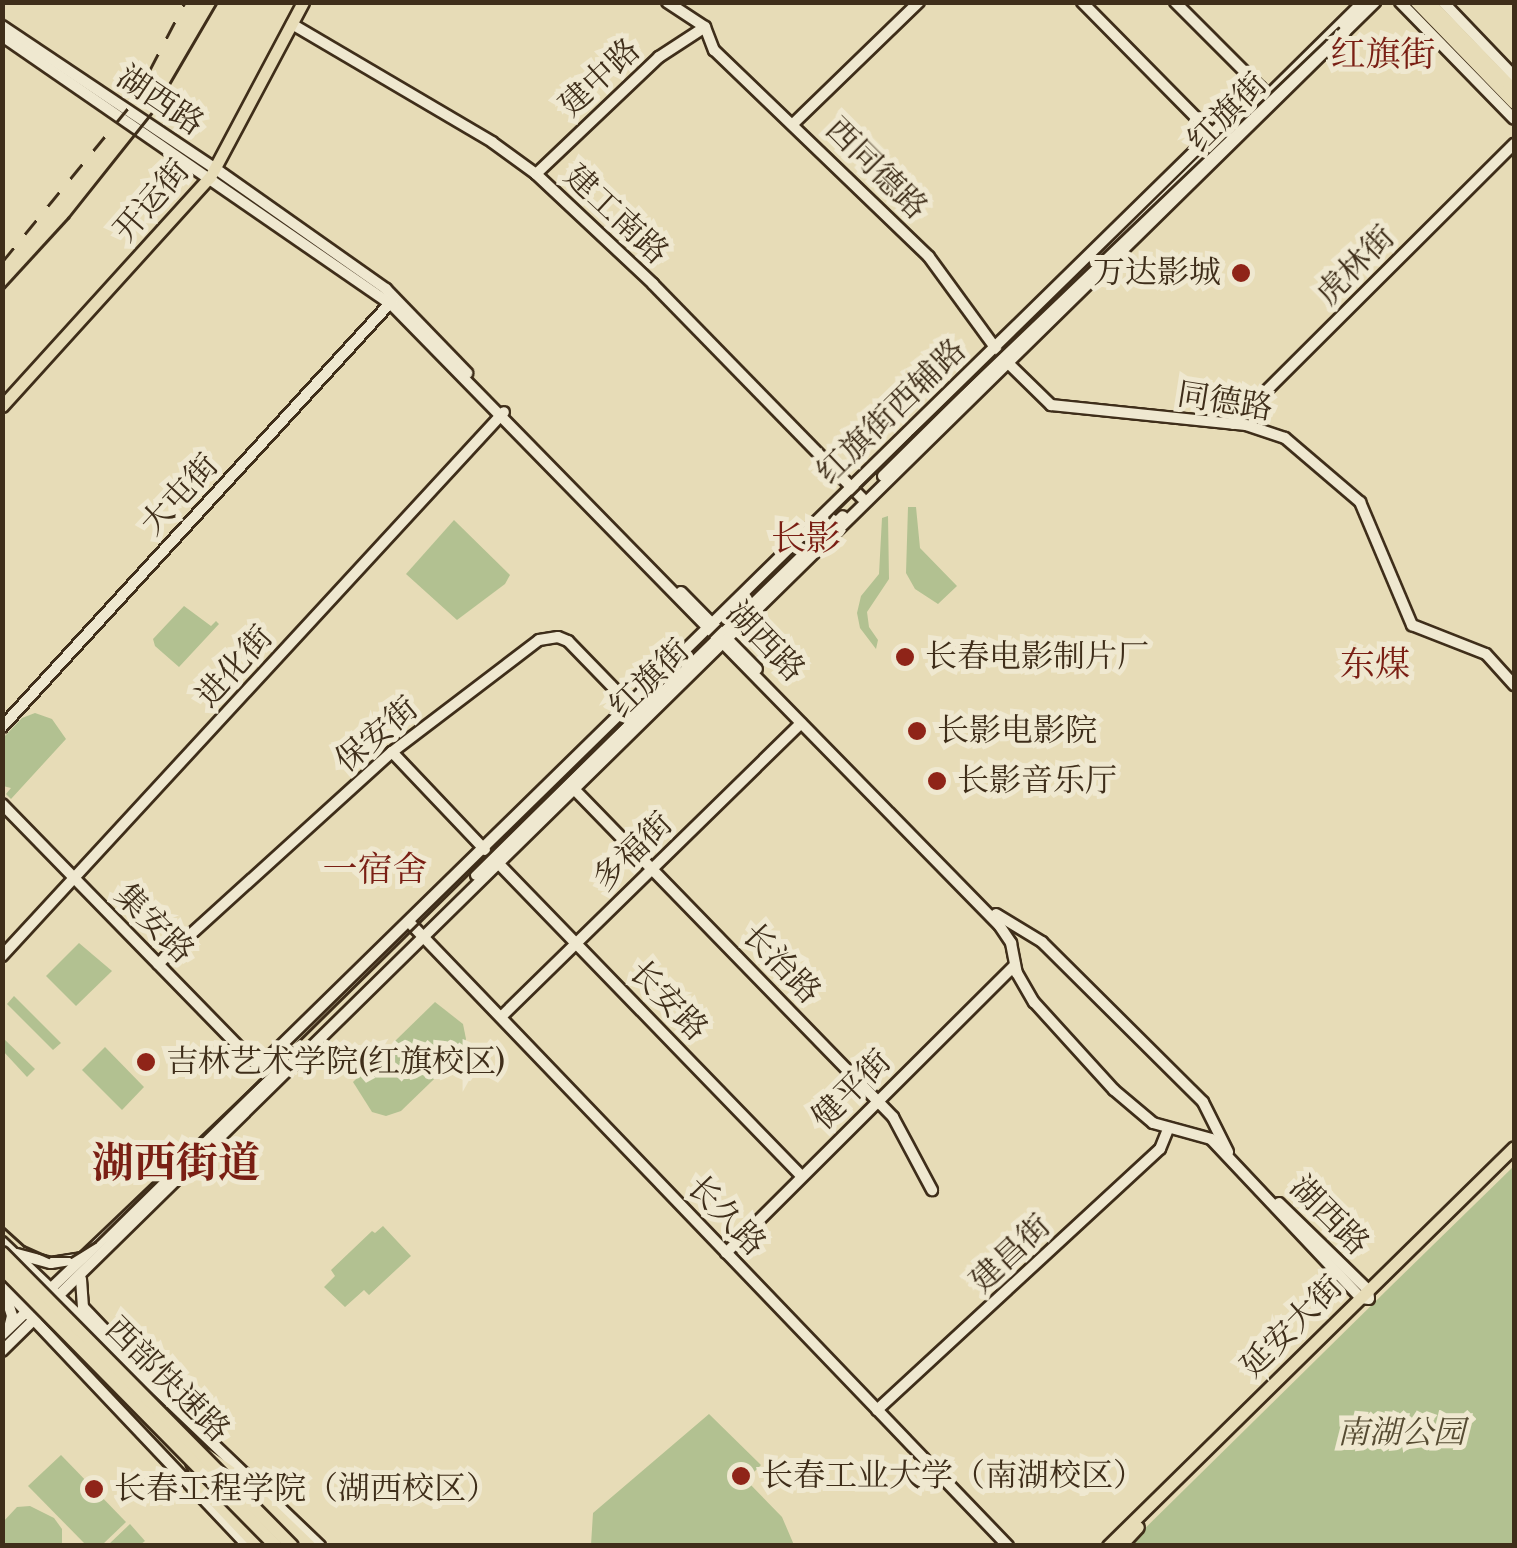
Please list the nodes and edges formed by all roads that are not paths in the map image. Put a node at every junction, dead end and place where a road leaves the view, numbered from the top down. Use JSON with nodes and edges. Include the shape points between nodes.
{"nodes":[{"id":1,"x":303,"y":2,"type":"edge"},
{"id":2,"x":667,"y":2,"type":"edge"},
{"id":3,"x":919,"y":2,"type":"edge"},
{"id":4,"x":1082,"y":2,"type":"edge"},
{"id":5,"x":1176,"y":2,"type":"edge"},
{"id":6,"x":1375,"y":2,"type":"edge"},
{"id":7,"x":1400,"y":2,"type":"edge"},
{"id":8,"x":1416,"y":2,"type":"edge"},
{"id":9,"x":1429,"y":2,"type":"edge"},
{"id":10,"x":1442,"y":2,"type":"edge"},
{"id":11,"x":1360,"y":4,"type":"edge"},
{"id":12,"x":292,"y":24,"type":"junction"},
{"id":13,"x":2,"y":26,"type":"edge"},
{"id":14,"x":706,"y":27,"type":"junction"},
{"id":15,"x":2,"y":36,"type":"edge"},
{"id":16,"x":1514,"y":76,"type":"edge"},
{"id":17,"x":1260,"y":87,"type":"junction"},
{"id":18,"x":1514,"y":90,"type":"edge"},
{"id":19,"x":1269,"y":96,"type":"junction"},
{"id":20,"x":1514,"y":103,"type":"edge"},
{"id":21,"x":1514,"y":119,"type":"edge"},
{"id":22,"x":794,"y":123,"type":"junction"},
{"id":23,"x":1211,"y":134,"type":"junction"},
{"id":24,"x":1221,"y":144,"type":"junction"},
{"id":25,"x":1514,"y":144,"type":"edge"},
{"id":26,"x":213,"y":172,"type":"junction"},
{"id":27,"x":536,"y":174,"type":"junction"},
{"id":28,"x":392,"y":301,"type":"junction"},
{"id":29,"x":994,"y":347,"type":"junction"},
{"id":30,"x":1006,"y":360,"type":"junction"},
{"id":31,"x":2,"y":406,"type":"edge"},
{"id":32,"x":502,"y":414,"type":"junction"},
{"id":33,"x":1233,"y":424,"type":"junction"},
{"id":34,"x":851,"y":486,"type":"junction"},
{"id":35,"x":862,"y":498,"type":"junction"},
{"id":36,"x":718,"y":634,"type":"junction"},
{"id":37,"x":1514,"y":685,"type":"edge"},
{"id":38,"x":634,"y":708,"type":"junction"},
{"id":39,"x":801,"y":723,"type":"junction"},
{"id":40,"x":2,"y":727,"type":"edge"},
{"id":41,"x":392,"y":752,"type":"junction"},
{"id":42,"x":574,"y":789,"type":"junction"},
{"id":43,"x":2,"y":804,"type":"edge"},
{"id":44,"x":483,"y":848,"type":"junction"},
{"id":45,"x":496,"y":860,"type":"junction"},
{"id":46,"x":652,"y":868,"type":"junction"},
{"id":47,"x":74,"y":879,"type":"junction"},
{"id":48,"x":409,"y":922,"type":"junction"},
{"id":49,"x":420,"y":936,"type":"junction"},
{"id":50,"x":577,"y":942,"type":"junction"},
{"id":51,"x":2,"y":956,"type":"edge"},
{"id":52,"x":158,"y":964,"type":"junction"},
{"id":53,"x":1015,"y":965,"type":"junction"},
{"id":54,"x":501,"y":1017,"type":"junction"},
{"id":55,"x":260,"y":1067,"type":"junction"},
{"id":56,"x":271,"y":1078,"type":"junction"},
{"id":57,"x":878,"y":1100,"type":"junction"},
{"id":58,"x":1168,"y":1128,"type":"junction"},
{"id":59,"x":1514,"y":1147,"type":"edge"},
{"id":60,"x":1514,"y":1156,"type":"edge"},
{"id":61,"x":801,"y":1176,"type":"junction"},
{"id":62,"x":932,"y":1190,"type":"dead end"},
{"id":63,"x":726,"y":1252,"type":"junction"},
{"id":64,"x":5,"y":1256,"type":"edge"},
{"id":65,"x":89,"y":1256,"type":"junction"},
{"id":66,"x":81,"y":1277,"type":"junction"},
{"id":67,"x":2,"y":1287,"type":"edge"},
{"id":68,"x":54,"y":1295,"type":"junction"},
{"id":69,"x":1366,"y":1296,"type":"junction"},
{"id":70,"x":30,"y":1317,"type":"junction"},
{"id":71,"x":6,"y":1332,"type":"edge"},
{"id":72,"x":2,"y":1351,"type":"edge"},
{"id":73,"x":155,"y":1390,"type":"junction"},
{"id":74,"x":877,"y":1410,"type":"junction"},
{"id":75,"x":196,"y":1456,"type":"junction"},
{"id":76,"x":248,"y":1546,"type":"edge"},
{"id":77,"x":258,"y":1546,"type":"edge"},
{"id":78,"x":276,"y":1546,"type":"edge"},
{"id":79,"x":292,"y":1546,"type":"edge"},
{"id":80,"x":309,"y":1546,"type":"edge"},
{"id":81,"x":320,"y":1546,"type":"edge"},
{"id":82,"x":1008,"y":1546,"type":"edge"},
{"id":83,"x":1108,"y":1546,"type":"edge"},
{"id":84,"x":1120,"y":1546,"type":"edge"}],
"edges":[{"from":1,"to":12,"type":"main road","name":"开运街"},
{"from":2,"to":14,"type":"street"},
{"from":3,"to":22,"type":"street"},
{"from":4,"to":23,"type":"street"},
{"from":5,"to":17,"type":"street"},
{"from":6,"to":30,"type":"street","name":"红旗街"},
{"from":7,"to":21,"type":"street"},
{"from":8,"to":20,"type":"main road"},
{"from":9,"to":18,"type":"main road"},
{"from":10,"to":16,"type":"street"},
{"from":11,"to":19,"type":"street","name":"红旗街"},
{"from":12,"to":26,"type":"main road","name":"开运街"},
{"from":12,"to":27,"type":"street","name":"建工南路"},
{"from":13,"to":26,"type":"street","name":"湖西路"},
{"from":14,"to":22,"type":"street","name":"西同德路","via":[[714,50]]},
{"from":14,"to":27,"type":"street","name":"建中路","via":[[640,72]]},
{"from":15,"to":26,"type":"street","name":"湖西路"},
{"from":17,"to":19,"type":"street"},
{"from":17,"to":23,"type":"street","name":"红旗街西辅路"},
{"from":19,"to":24,"type":"street","name":"红旗街"},
{"from":22,"to":29,"type":"street","name":"西同德路","via":[[928,256]]},
{"from":23,"to":24,"type":"street"},
{"from":23,"to":29,"type":"street","name":"红旗街西辅路"},
{"from":24,"to":30,"type":"street","name":"红旗街"},
{"from":25,"to":33,"type":"street","name":"虎林街"},
{"from":26,"to":28,"type":"street","name":"湖西路"},
{"from":26,"to":31,"type":"main road","name":"开运街"},
{"from":27,"to":34,"type":"street","name":"建工南路"},
{"from":28,"to":32,"type":"street","name":"湖西路"},
{"from":28,"to":40,"type":"street","name":"大屯街"},
{"from":29,"to":30,"type":"street","name":"西同德路"},
{"from":29,"to":34,"type":"street","name":"红旗街西辅路"},
{"from":30,"to":33,"type":"street","name":"同德路","via":[[1051,405]]},
{"from":30,"to":35,"type":"street","name":"红旗街"},
{"from":30,"to":36,"type":"street","name":"红旗街"},
{"from":32,"to":36,"type":"street","name":"湖西路"},
{"from":32,"to":47,"type":"street","name":"进化街"},
{"from":33,"to":37,"type":"street","name":"同德路","via":[[1284,438],[1352,494],[1412,625],[1486,654]]},
{"from":34,"to":35,"type":"street","name":"建工南路"},
{"from":34,"to":36,"type":"street","name":"红旗街西辅路"},
{"from":35,"to":36,"type":"street","name":"红旗街"},
{"from":36,"to":38,"type":"street","name":"红旗街西辅路"},
{"from":36,"to":39,"type":"street","name":"湖西路"},
{"from":36,"to":42,"type":"street","name":"红旗街"},
{"from":36,"to":69,"type":"street","name":"湖西路","via":[[998,916],[1042,942],[1203,1102],[1227,1150]]},
{"from":38,"to":41,"type":"street","name":"保安街","via":[[568,642],[549,637]]},
{"from":38,"to":44,"type":"street","name":"红旗街西辅路"},
{"from":38,"to":45,"type":"street","name":"红旗街"},
{"from":39,"to":46,"type":"street","name":"多福街"},
{"from":39,"to":53,"type":"street","name":"湖西路","via":[[998,925]]},
{"from":41,"to":44,"type":"street","name":"长安路"},
{"from":41,"to":52,"type":"street","name":"保安街"},
{"from":42,"to":45,"type":"street","name":"红旗街"},
{"from":42,"to":46,"type":"street","name":"长治路"},
{"from":43,"to":47,"type":"street","name":"集安路"},
{"from":44,"to":45,"type":"street","name":"长安路"},
{"from":44,"to":48,"type":"street","name":"红旗街西辅路"},
{"from":45,"to":49,"type":"street","name":"红旗街"},
{"from":45,"to":50,"type":"street","name":"长安路"},
{"from":46,"to":50,"type":"street","name":"多福街"},
{"from":46,"to":57,"type":"street","name":"长治路"},
{"from":47,"to":51,"type":"street","name":"进化街"},
{"from":47,"to":52,"type":"street","name":"集安路"},
{"from":48,"to":49,"type":"street","name":"长久路"},
{"from":48,"to":55,"type":"street","name":"红旗街西辅路"},
{"from":49,"to":54,"type":"street","name":"长久路"},
{"from":49,"to":56,"type":"street","name":"红旗街"},
{"from":49,"to":66,"type":"street","name":"红旗街"},
{"from":50,"to":54,"type":"street","name":"多福街"},
{"from":50,"to":61,"type":"street","name":"长安路"},
{"from":52,"to":55,"type":"street","name":"集安路"},
{"from":53,"to":57,"type":"street","name":"健平街"},
{"from":53,"to":58,"type":"street","name":"湖西路","via":[[1034,1002],[1114,1090],[1139,1114]]},
{"from":54,"to":63,"type":"street","name":"长久路"},
{"from":55,"to":56,"type":"street","name":"集安路"},
{"from":56,"to":65,"type":"street","name":"红旗街"},
{"from":57,"to":61,"type":"street","name":"健平街"},
{"from":57,"to":62,"type":"street","name":"长治路","via":[[905,1134]]},
{"from":58,"to":69,"type":"street","name":"湖西路","via":[[1211,1140]]},
{"from":58,"to":74,"type":"street","name":"建昌街","via":[[1160,1149]]},
{"from":59,"to":69,"type":"main road","name":"延安大街"},
{"from":60,"to":69,"type":"main road","name":"延安大街"},
{"from":61,"to":63,"type":"street","name":"健平街"},
{"from":63,"to":74,"type":"street","name":"长久路"},
{"from":64,"to":65,"type":"street","via":[[51,1263]]},
{"from":64,"to":68,"type":"street"},
{"from":64,"to":75,"type":"highway","name":"西部快速路","bridge":true},
{"from":64,"to":75,"type":"highway","name":"西部快速路","bridge":true,"via":[[19,1285]]},
{"from":65,"to":68,"type":"street","name":"红旗街"},
{"from":66,"to":68,"type":"street","name":"红旗街"},
{"from":66,"to":73,"type":"street","via":[[83,1307]]},
{"from":67,"to":70,"type":"street"},
{"from":67,"to":71,"type":"street","via":[[11,1308]]},
{"from":68,"to":70,"type":"street","name":"红旗街"},
{"from":68,"to":73,"type":"street"},
{"from":69,"to":83,"type":"main road","name":"延安大街"},
{"from":69,"to":84,"type":"main road","name":"延安大街"},
{"from":70,"to":71,"type":"street","name":"红旗街"},
{"from":70,"to":72,"type":"street","name":"红旗街"},
{"from":70,"to":76,"type":"street"},
{"from":73,"to":81,"type":"street"},
{"from":74,"to":82,"type":"street","name":"长久路"},
{"from":75,"to":77,"type":"highway","via":[[204,1488]]},
{"from":75,"to":78,"type":"highway","name":"西部快速路","bridge":true},
{"from":75,"to":79,"type":"highway","name":"西部快速路","bridge":true},
{"from":75,"to":80,"type":"highway","bridge":true,"via":[[241,1480]]}]}
